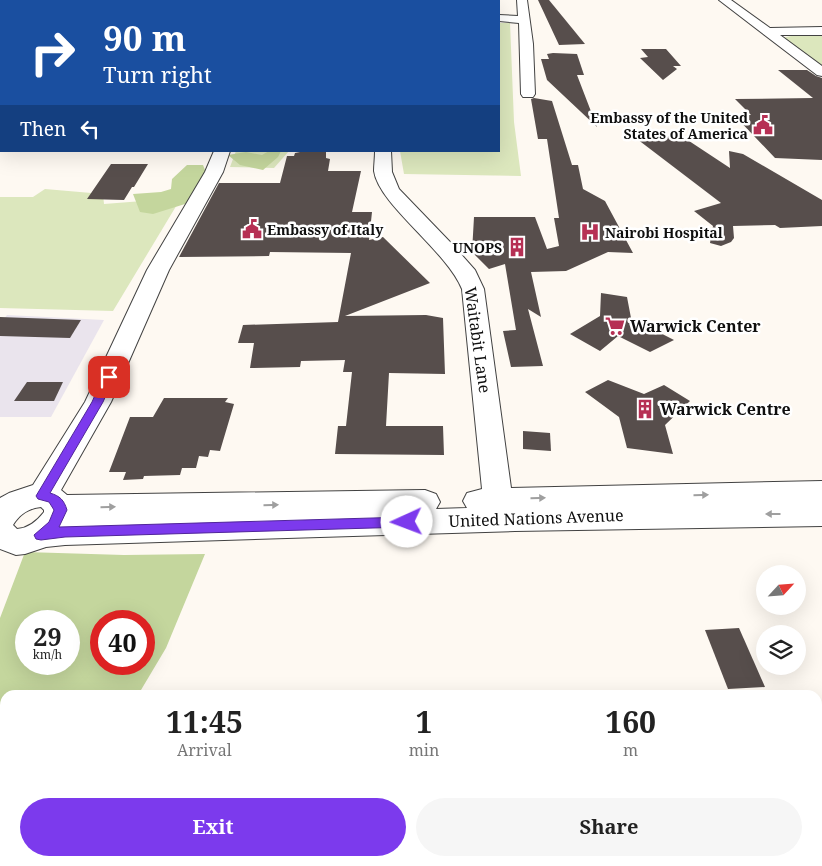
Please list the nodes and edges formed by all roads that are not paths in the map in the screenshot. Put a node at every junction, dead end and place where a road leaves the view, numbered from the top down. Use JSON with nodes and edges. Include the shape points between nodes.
{"nodes":[{"id":1,"x":522,"y":0,"type":"edge"},
{"id":2,"x":724,"y":0,"type":"edge"},
{"id":3,"x":500,"y":18,"type":"edge"},
{"id":4,"x":525,"y":20,"type":"junction"},
{"id":5,"x":822,"y":31,"type":"edge"},
{"id":6,"x":766,"y":32,"type":"junction"},
{"id":7,"x":822,"y":72,"type":"edge"},
{"id":8,"x":528,"y":94,"type":"dead end"},
{"id":9,"x":222,"y":152,"type":"edge"},
{"id":10,"x":383,"y":152,"type":"edge"},
{"id":11,"x":822,"y":492,"type":"edge"},
{"id":12,"x":498,"y":500,"type":"junction"},
{"id":13,"x":51,"y":502,"type":"junction"},
{"id":14,"x":822,"y":514,"type":"edge"},
{"id":15,"x":2,"y":522,"type":"edge"},
{"id":16,"x":41,"y":535,"type":"junction"}],
"edges":[{"from":1,"to":4,"type":"street"},
{"from":2,"to":6,"type":"street"},
{"from":3,"to":4,"type":"street"},
{"from":4,"to":8,"type":"street"},
{"from":5,"to":6,"type":"street"},
{"from":6,"to":7,"type":"street"},
{"from":9,"to":13,"type":"street","via":[[214,172],[158,270]]},
{"from":10,"to":12,"type":"street","name":"Waitabit Lane","via":[[383,172],[391,192],[445,248],[474,289]]},
{"from":12,"to":11,"type":"street","name":"United Nations Avenue","one_way":true},
{"from":13,"to":12,"type":"street","name":"United Nations Avenue","one_way":true,"via":[[298,505]]},
{"from":13,"to":15,"type":"street","via":[[25,498]]},
{"from":13,"to":16,"type":"street","via":[[58,518],[54,526]]},
{"from":14,"to":16,"type":"street","name":"United Nations Avenue","one_way":true,"via":[[631,515]]},
{"from":15,"to":16,"type":"street","via":[[6,538],[14,541]]}]}
